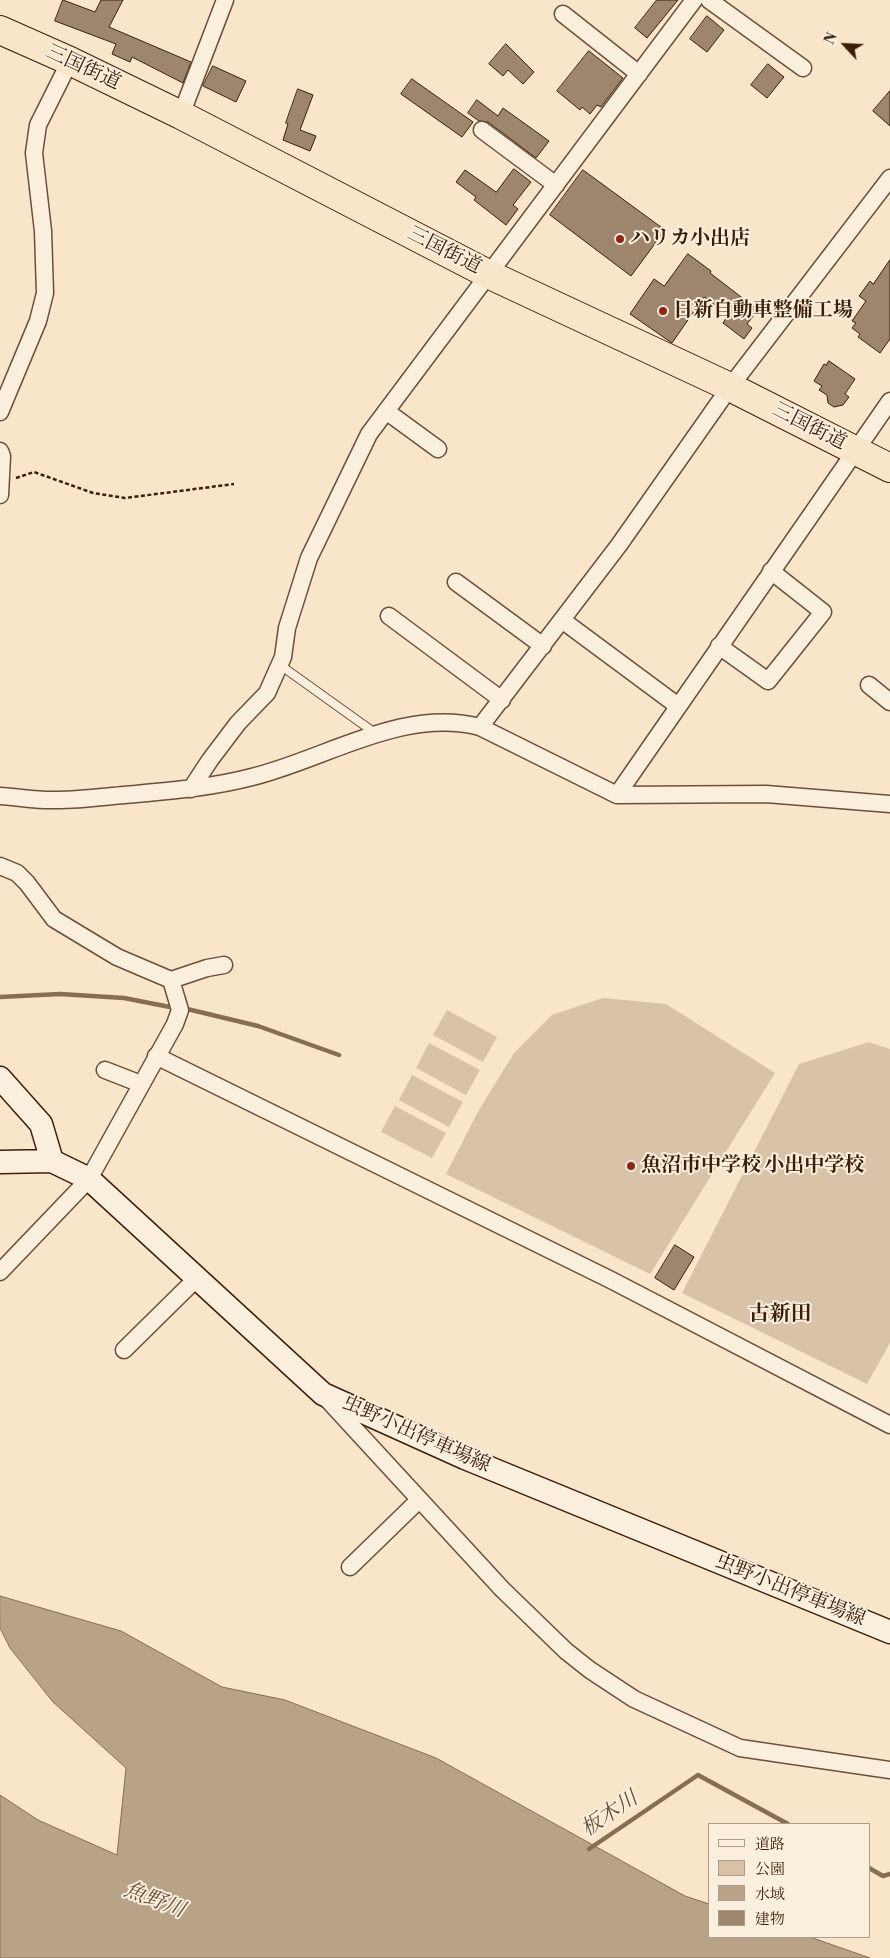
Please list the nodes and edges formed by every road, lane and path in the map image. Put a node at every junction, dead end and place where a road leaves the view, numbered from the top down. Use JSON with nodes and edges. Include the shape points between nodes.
{"nodes":[{"id":1,"x":225,"y":0,"type":"edge"},
{"id":2,"x":694,"y":0,"type":"edge"},
{"id":3,"x":709,"y":0,"type":"edge"},
{"id":4,"x":563,"y":14,"type":"dead end"},
{"id":5,"x":0,"y":30,"type":"edge"},
{"id":6,"x":70,"y":61,"type":"junction"},
{"id":7,"x":803,"y":68,"type":"dead end"},
{"id":8,"x":639,"y":74,"type":"junction"},
{"id":9,"x":181,"y":115,"type":"junction"},
{"id":10,"x":482,"y":130,"type":"dead end"},
{"id":11,"x":890,"y":178,"type":"edge"},
{"id":12,"x":556,"y":185,"type":"junction"},
{"id":13,"x":490,"y":275,"type":"junction"},
{"id":14,"x":730,"y":387,"type":"junction"},
{"id":15,"x":890,"y":401,"type":"edge"},
{"id":16,"x":386,"y":411,"type":"junction"},
{"id":17,"x":0,"y":412,"type":"edge"},
{"id":18,"x":438,"y":449,"type":"dead end"},
{"id":19,"x":854,"y":450,"type":"junction"},
{"id":20,"x":1,"y":454,"type":"edge"},
{"id":21,"x":890,"y":468,"type":"edge"},
{"id":22,"x":234,"y":484,"type":"dead end"},
{"id":23,"x":1,"y":489,"type":"edge"},
{"id":24,"x":770,"y":571,"type":"junction"},
{"id":25,"x":456,"y":582,"type":"dead end"},
{"id":26,"x":389,"y":616,"type":"dead end"},
{"id":27,"x":562,"y":620,"type":"junction"},
{"id":28,"x":543,"y":646,"type":"junction"},
{"id":29,"x":719,"y":646,"type":"junction"},
{"id":30,"x":280,"y":664,"type":"junction"},
{"id":31,"x":869,"y":685,"type":"dead end"},
{"id":32,"x":502,"y":700,"type":"junction"},
{"id":33,"x":890,"y":702,"type":"edge"},
{"id":34,"x":678,"y":706,"type":"junction"},
{"id":35,"x":480,"y":727,"type":"junction"},
{"id":36,"x":377,"y":734,"type":"junction"},
{"id":37,"x":191,"y":789,"type":"junction"},
{"id":38,"x":617,"y":795,"type":"junction"},
{"id":39,"x":0,"y":796,"type":"edge"},
{"id":40,"x":890,"y":804,"type":"edge"},
{"id":41,"x":0,"y":866,"type":"edge"},
{"id":42,"x":224,"y":965,"type":"dead end"},
{"id":43,"x":171,"y":980,"type":"junction"},
{"id":44,"x":156,"y":1056,"type":"junction"},
{"id":45,"x":105,"y":1070,"type":"dead end"},
{"id":46,"x":0,"y":1078,"type":"edge"},
{"id":47,"x":141,"y":1084,"type":"junction"},
{"id":48,"x":52,"y":1161,"type":"junction"},
{"id":49,"x":0,"y":1162,"type":"edge"},
{"id":50,"x":89,"y":1179,"type":"junction"},
{"id":51,"x":0,"y":1272,"type":"edge"},
{"id":52,"x":197,"y":1278,"type":"junction"},
{"id":53,"x":124,"y":1350,"type":"dead end"},
{"id":54,"x":323,"y":1394,"type":"junction"},
{"id":55,"x":890,"y":1425,"type":"edge"},
{"id":56,"x":419,"y":1500,"type":"junction"},
{"id":57,"x":350,"y":1567,"type":"dead end"},
{"id":58,"x":890,"y":1632,"type":"edge"},
{"id":59,"x":890,"y":1770,"type":"edge"}],
"edges":[{"from":1,"to":9,"type":"street"},
{"from":2,"to":8,"type":"street"},
{"from":3,"to":7,"type":"street"},
{"from":4,"to":8,"type":"street"},
{"from":5,"to":6,"type":"highway","name":"三国街道"},
{"from":6,"to":9,"type":"highway","name":"三国街道"},
{"from":6,"to":17,"type":"street","via":[[38,125],[34,153],[43,231],[45,293],[38,320]]},
{"from":8,"to":12,"type":"street"},
{"from":9,"to":13,"type":"highway","name":"三国街道"},
{"from":10,"to":12,"type":"street"},
{"from":11,"to":14,"type":"street"},
{"from":12,"to":13,"type":"street"},
{"from":13,"to":14,"type":"highway","name":"三国街道"},
{"from":13,"to":16,"type":"street"},
{"from":14,"to":19,"type":"highway","name":"三国街道"},
{"from":14,"to":27,"type":"street","via":[[619,546]]},
{"from":15,"to":19,"type":"street"},
{"from":16,"to":18,"type":"street"},
{"from":16,"to":30,"type":"street","via":[[369,434],[309,558],[287,628]]},
{"from":19,"to":21,"type":"highway","name":"三国街道"},
{"from":19,"to":24,"type":"street"},
{"from":20,"to":23,"type":"street"},
{"from":22,"to":23,"type":"path","via":[[125,498],[94,493],[34,472]]},
{"from":24,"to":29,"type":"street"},
{"from":24,"to":29,"type":"street","via":[[823,612],[768,681]]},
{"from":25,"to":28,"type":"street"},
{"from":26,"to":32,"type":"street"},
{"from":27,"to":28,"type":"street"},
{"from":27,"to":34,"type":"street"},
{"from":28,"to":32,"type":"street"},
{"from":29,"to":34,"type":"street"},
{"from":30,"to":36,"type":"lane"},
{"from":30,"to":37,"type":"street","via":[[267,693],[238,723]]},
{"from":31,"to":33,"type":"street"},
{"from":32,"to":35,"type":"street"},
{"from":34,"to":38,"type":"street"},
{"from":35,"to":36,"type":"street","via":[[460,722],[430,722]]},
{"from":35,"to":38,"type":"street"},
{"from":36,"to":37,"type":"street","via":[[251,778]]},
{"from":37,"to":39,"type":"street","via":[[55,800]]},
{"from":38,"to":40,"type":"street","via":[[766,794]]},
{"from":41,"to":43,"type":"street","via":[[16,873],[27,883],[54,919],[117,957]]},
{"from":42,"to":43,"type":"street"},
{"from":43,"to":44,"type":"street","via":[[178,1004],[176,1024]]},
{"from":44,"to":47,"type":"street"},
{"from":44,"to":55,"type":"street","via":[[611,1280]]},
{"from":45,"to":47,"type":"street"},
{"from":46,"to":48,"type":"main road","via":[[41,1124]]},
{"from":47,"to":50,"type":"street"},
{"from":48,"to":49,"type":"main road","name":"虫野小出停車場線"},
{"from":48,"to":50,"type":"main road","name":"虫野小出停車場線"},
{"from":50,"to":51,"type":"street"},
{"from":50,"to":52,"type":"main road","name":"虫野小出停車場線"},
{"from":52,"to":53,"type":"street"},
{"from":52,"to":54,"type":"main road","name":"虫野小出停車場線"},
{"from":54,"to":56,"type":"street"},
{"from":54,"to":58,"type":"main road","name":"虫野小出停車場線","via":[[465,1458]]},
{"from":56,"to":57,"type":"street"},
{"from":56,"to":59,"type":"street","via":[[502,1589],[566,1651],[634,1699],[740,1748]]}]}
